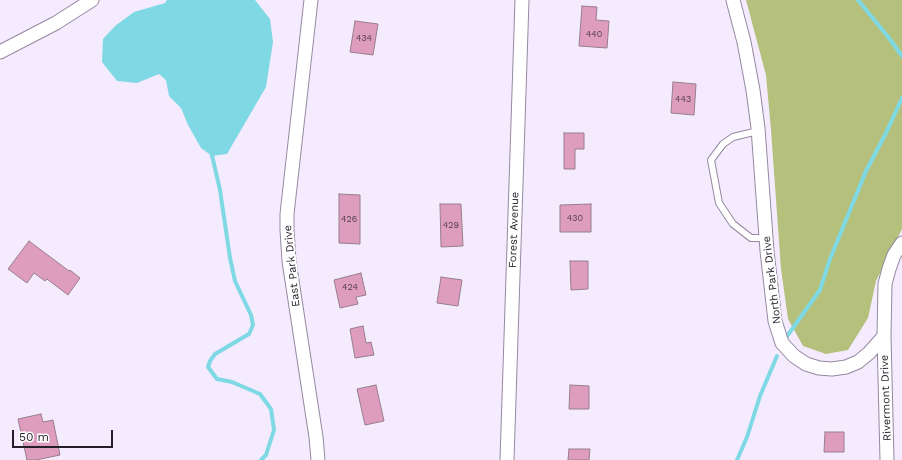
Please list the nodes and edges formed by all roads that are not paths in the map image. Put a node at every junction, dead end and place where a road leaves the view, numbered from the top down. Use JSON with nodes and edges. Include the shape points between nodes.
{"nodes":[{"id":1,"x":92,"y":0,"type":"edge"},
{"id":2,"x":522,"y":0,"type":"edge"},
{"id":3,"x":733,"y":0,"type":"edge"},
{"id":4,"x":307,"y":2,"type":"edge"},
{"id":5,"x":0,"y":52,"type":"edge"},
{"id":6,"x":758,"y":131,"type":"junction"},
{"id":7,"x":766,"y":238,"type":"junction"},
{"id":8,"x":902,"y":243,"type":"edge"},
{"id":9,"x":884,"y":336,"type":"junction"},
{"id":10,"x":318,"y":460,"type":"edge"},
{"id":11,"x":507,"y":460,"type":"edge"},
{"id":12,"x":888,"y":460,"type":"edge"}],
"edges":[{"from":1,"to":5,"type":"street","via":[[56,23]]},
{"from":2,"to":11,"type":"street","name":"Forest Avenue"},
{"from":3,"to":6,"type":"street","name":"North Park Drive","via":[[744,42]]},
{"from":4,"to":10,"type":"street","name":"East Park Drive","via":[[287,230],[289,261]]},
{"from":6,"to":7,"type":"street","name":"North Park Drive"},
{"from":6,"to":7,"type":"lane","via":[[733,137],[723,144],[711,160],[719,203],[733,224],[751,238]]},
{"from":7,"to":9,"type":"street","name":"North Park Drive","via":[[775,321],[782,343],[794,356],[806,364],[819,368],[846,367],[858,362]]},
{"from":8,"to":9,"type":"street","via":[[894,255],[885,284]]},
{"from":9,"to":12,"type":"street","name":"Rivermont Drive"}]}
